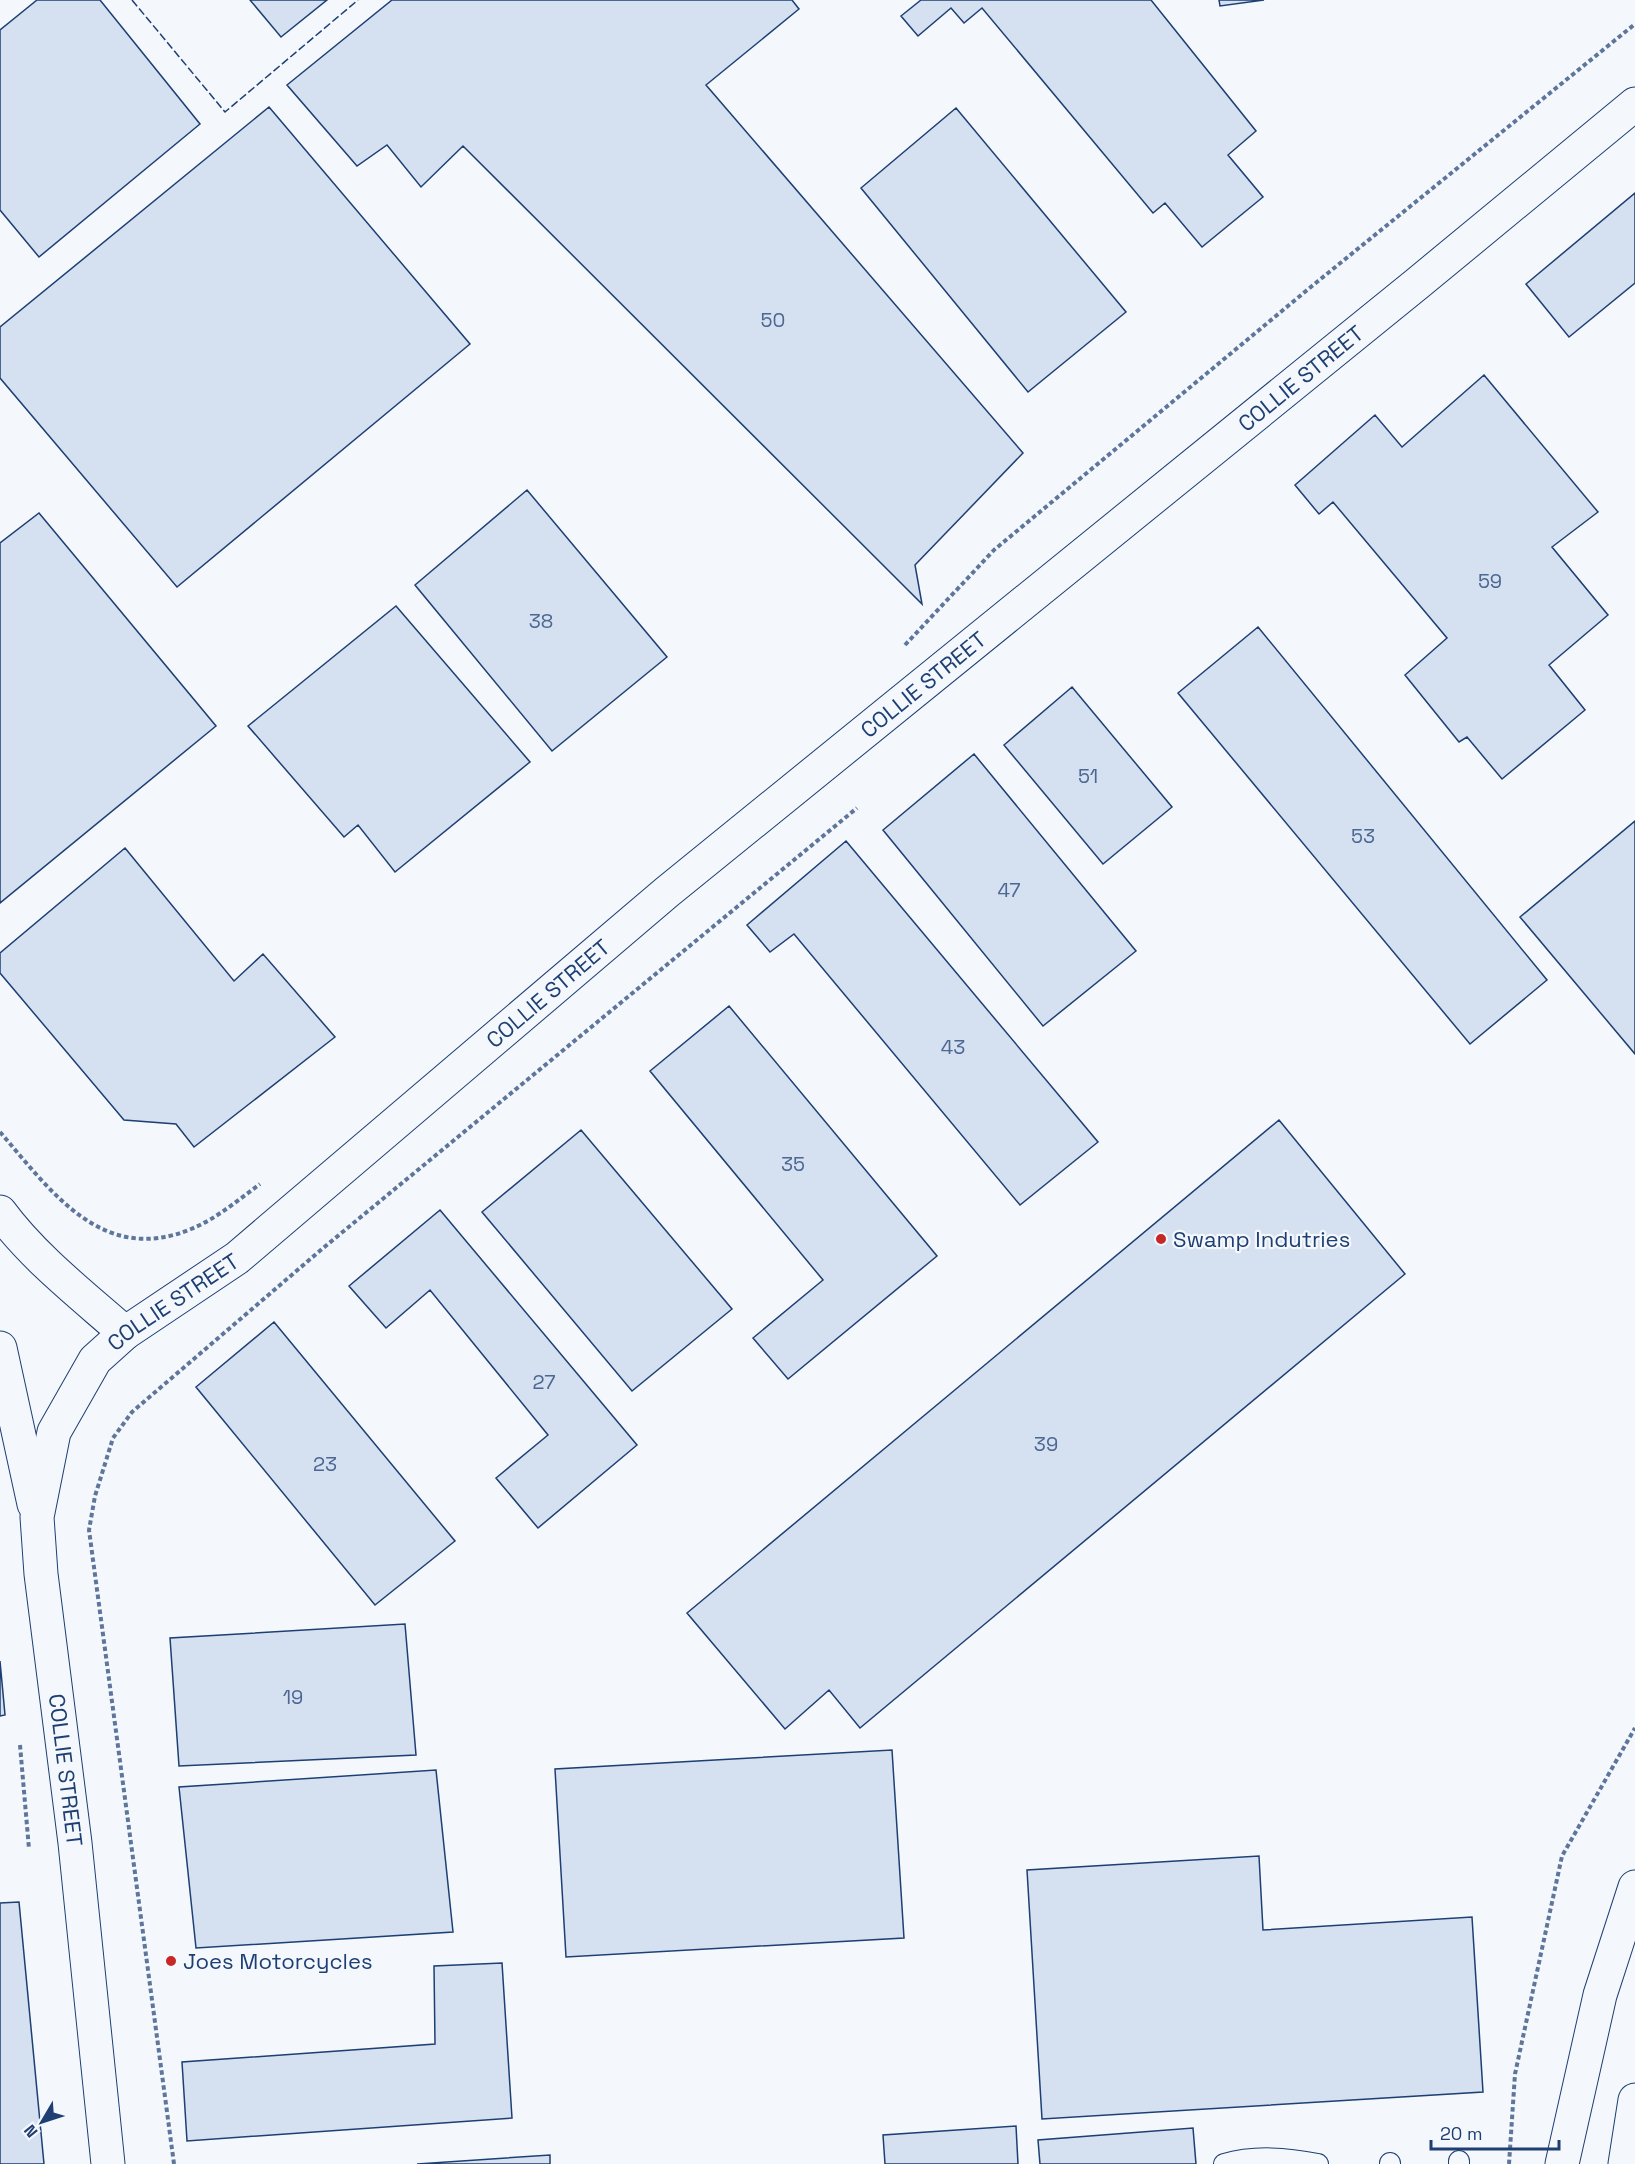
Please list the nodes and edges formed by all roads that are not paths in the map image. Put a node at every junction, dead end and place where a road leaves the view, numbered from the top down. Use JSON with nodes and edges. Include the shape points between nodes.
{"nodes":[{"id":1,"x":1635,"y":104,"type":"edge"},
{"id":2,"x":0,"y":1212,"type":"edge"},
{"id":3,"x":125,"y":1333,"type":"junction"},
{"id":4,"x":0,"y":1348,"type":"edge"},
{"id":5,"x":37,"y":1517,"type":"junction"},
{"id":6,"x":1635,"y":1887,"type":"edge"},
{"id":7,"x":1635,"y":2100,"type":"edge"},
{"id":8,"x":108,"y":2164,"type":"edge"},
{"id":9,"x":1224,"y":2164,"type":"edge"},
{"id":10,"x":1318,"y":2164,"type":"edge"},
{"id":11,"x":1562,"y":2164,"type":"edge"},
{"id":12,"x":1625,"y":2164,"type":"edge"}],
"edges":[{"from":1,"to":3,"type":"street","name":"COLLIE STREET","via":[[667,892],[237,1258]]},
{"from":2,"to":3,"type":"street","via":[[49,1264]]},
{"from":3,"to":5,"type":"street","name":"COLLIE STREET","via":[[95,1360],[54,1432]]},
{"from":4,"to":5,"type":"street"},
{"from":5,"to":8,"type":"street","name":"COLLIE STREET"},
{"from":6,"to":11,"type":"street","via":[[1600,1995]]},
{"from":7,"to":12,"type":"street"},
{"from":9,"to":10,"type":"lane","via":[[1286,2158]]}]}
